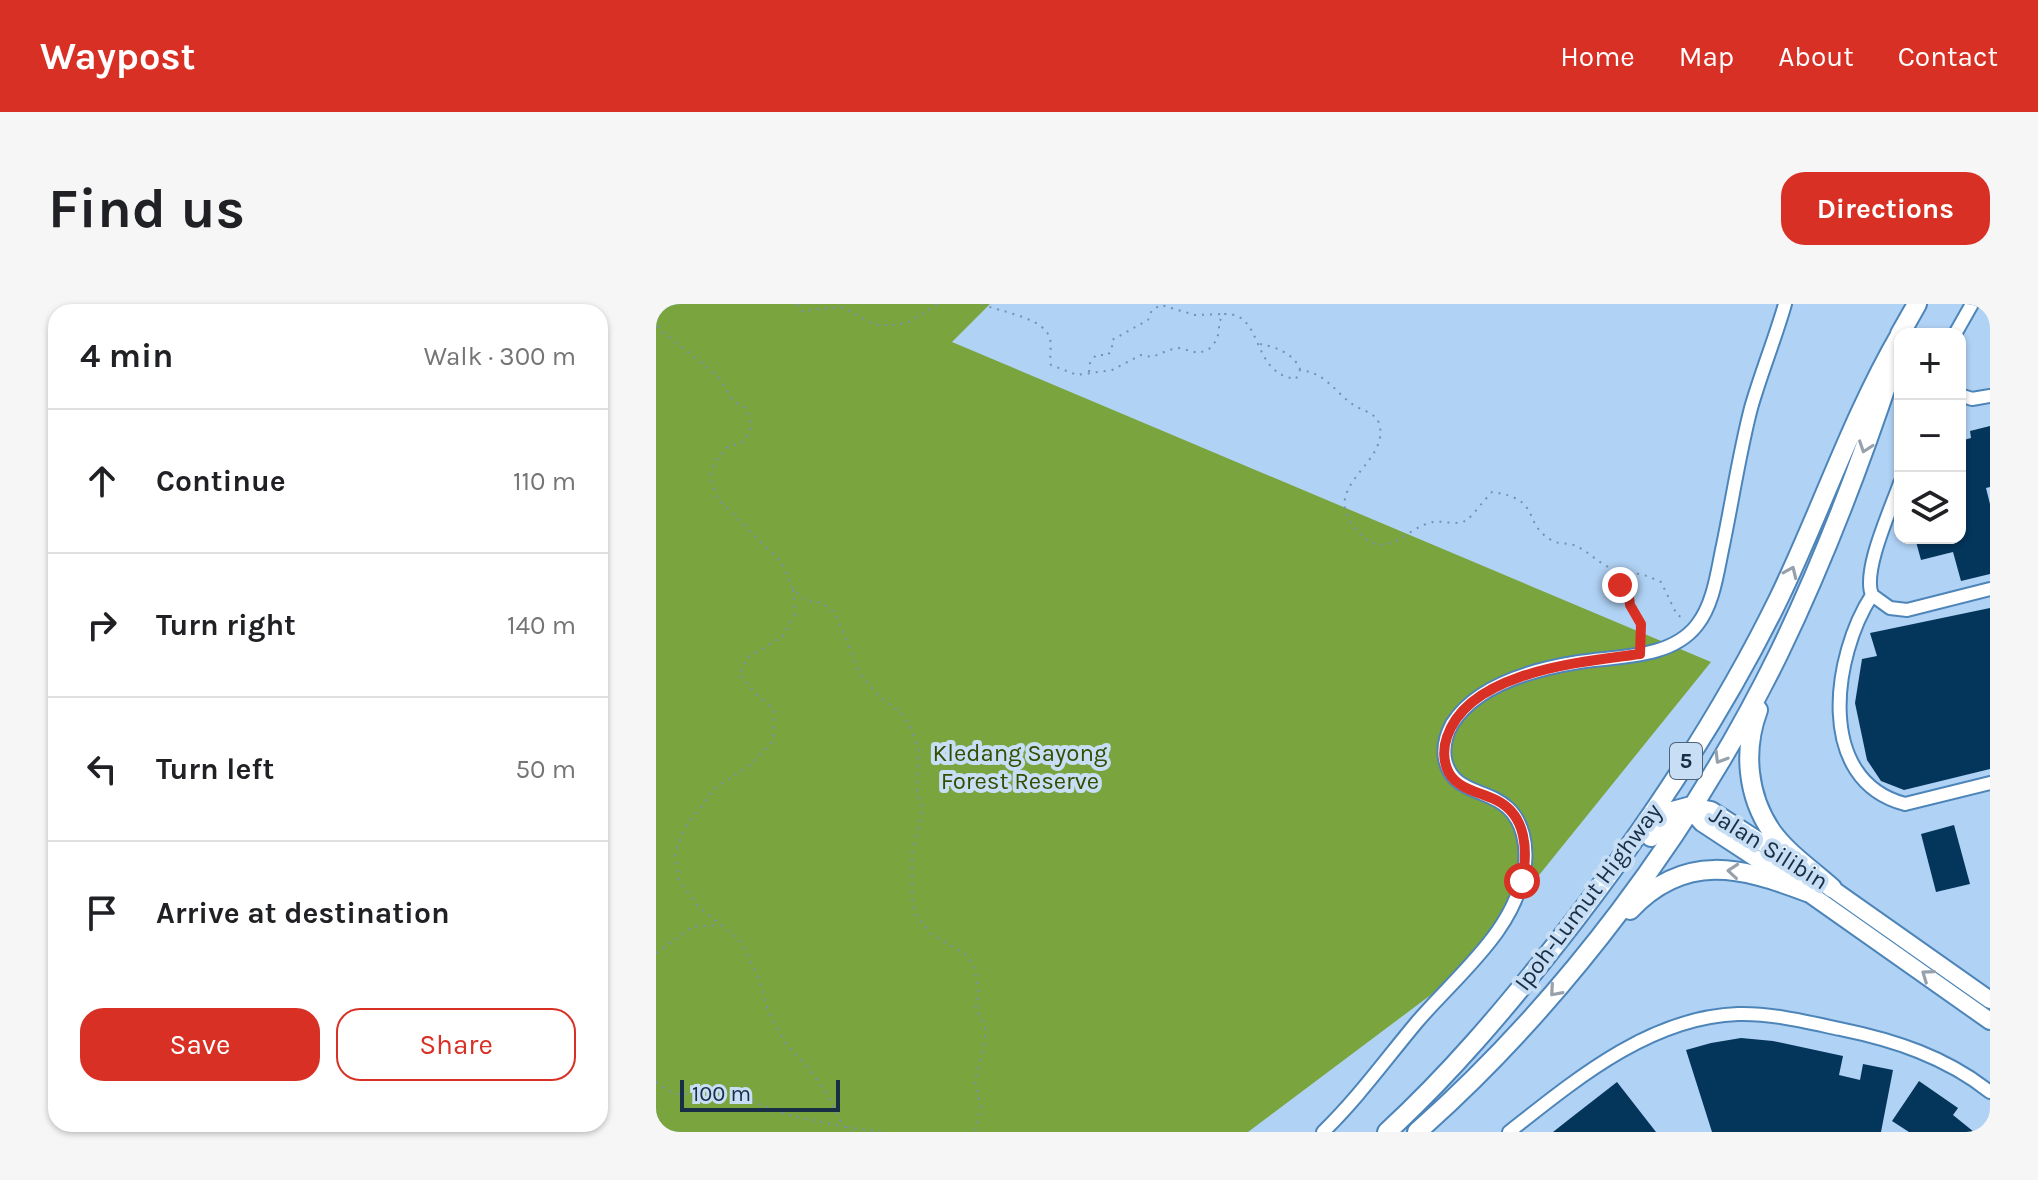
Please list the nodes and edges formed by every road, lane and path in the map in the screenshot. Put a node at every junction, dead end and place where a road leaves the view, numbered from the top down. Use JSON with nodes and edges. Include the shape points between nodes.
{"nodes":[{"id":1,"x":658,"y":304,"type":"edge"},
{"id":2,"x":797,"y":304,"type":"edge"},
{"id":3,"x":938,"y":304,"type":"edge"},
{"id":4,"x":982,"y":304,"type":"edge"},
{"id":5,"x":1785,"y":304,"type":"edge"},
{"id":6,"x":1972,"y":304,"type":"edge"},
{"id":7,"x":1916,"y":307,"type":"edge"},
{"id":8,"x":656,"y":310,"type":"edge"},
{"id":9,"x":1224,"y":314,"type":"junction"},
{"id":10,"x":656,"y":318,"type":"edge"},
{"id":11,"x":1905,"y":328,"type":"edge"},
{"id":12,"x":1958,"y":328,"type":"edge"},
{"id":13,"x":1259,"y":343,"type":"junction"},
{"id":14,"x":1894,"y":348,"type":"edge"},
{"id":15,"x":1894,"y":364,"type":"edge"},
{"id":16,"x":1300,"y":370,"type":"junction"},
{"id":17,"x":1089,"y":372,"type":"junction"},
{"id":18,"x":1990,"y":396,"type":"edge"},
{"id":19,"x":1966,"y":397,"type":"edge"},
{"id":20,"x":1894,"y":501,"type":"edge"},
{"id":21,"x":1618,"y":572,"type":"junction"},
{"id":22,"x":1990,"y":589,"type":"edge"},
{"id":23,"x":793,"y":590,"type":"junction"},
{"id":24,"x":1872,"y":595,"type":"junction"},
{"id":25,"x":1779,"y":599,"type":"junction"},
{"id":26,"x":1698,"y":624,"type":"junction"},
{"id":27,"x":1640,"y":654,"type":"junction"},
{"id":28,"x":1778,"y":655,"type":"junction"},
{"id":29,"x":1990,"y":783,"type":"edge"},
{"id":30,"x":1691,"y":806,"type":"junction"},
{"id":31,"x":1832,"y":888,"type":"junction"},
{"id":32,"x":1807,"y":892,"type":"junction"},
{"id":33,"x":718,"y":925,"type":"junction"},
{"id":34,"x":656,"y":953,"type":"edge"},
{"id":35,"x":1575,"y":968,"type":"junction"},
{"id":36,"x":1990,"y":1000,"type":"edge"},
{"id":37,"x":1990,"y":1021,"type":"edge"},
{"id":38,"x":1456,"y":1065,"type":"junction"},
{"id":39,"x":656,"y":1082,"type":"edge"},
{"id":40,"x":1990,"y":1092,"type":"edge"},
{"id":41,"x":843,"y":1126,"type":"junction"},
{"id":42,"x":852,"y":1132,"type":"edge"},
{"id":43,"x":881,"y":1132,"type":"edge"},
{"id":44,"x":975,"y":1132,"type":"edge"},
{"id":45,"x":1323,"y":1132,"type":"edge"},
{"id":46,"x":1387,"y":1132,"type":"edge"},
{"id":47,"x":1417,"y":1132,"type":"edge"},
{"id":48,"x":1509,"y":1132,"type":"edge"}],
"edges":[{"from":1,"to":8,"type":"path"},
{"from":2,"to":3,"type":"path","via":[[802,311],[843,307],[875,325],[895,325]]},
{"from":4,"to":17,"type":"path","via":[[1028,318],[1045,330],[1051,341],[1051,365],[1070,374]]},
{"from":5,"to":26,"type":"street","via":[[1751,409],[1717,575]]},
{"from":6,"to":12,"type":"street"},
{"from":7,"to":11,"type":"highway","name":"Ipoh-Lumut Highway","number":"5"},
{"from":9,"to":13,"type":"path","via":[[1243,319]]},
{"from":9,"to":17,"type":"path","via":[[1209,349],[1141,355],[1112,370]]},
{"from":9,"to":17,"type":"path","via":[[1195,315],[1161,305],[1148,320],[1112,340],[1108,355],[1096,355]]},
{"from":10,"to":23,"type":"path","via":[[659,329],[718,376],[733,401],[746,408],[752,425],[745,441],[728,447],[714,462],[710,478],[717,498],[782,563]]},
{"from":13,"to":16,"type":"path","via":[[1285,352]]},
{"from":13,"to":16,"type":"path","via":[[1268,367],[1282,378],[1296,379]]},
{"from":25,"to":14,"type":"highway","name":"Ipoh-Lumut Highway","number":"5","one_way":true},
{"from":15,"to":28,"type":"highway","name":"Ipoh-Lumut Highway","number":"5","one_way":true,"via":[[1848,493]]},
{"from":16,"to":21,"type":"path","via":[[1337,388],[1378,422],[1376,451],[1345,496],[1346,514],[1369,543],[1388,545],[1431,522],[1467,520],[1492,492],[1524,502],[1548,539],[1575,546]]},
{"from":18,"to":19,"type":"street"},
{"from":20,"to":24,"type":"street","via":[[1873,565]]},
{"from":21,"to":26,"type":"path","via":[[1640,573],[1661,582],[1677,615]]},
{"from":21,"to":27,"type":"path","via":[[1641,624]]},
{"from":22,"to":24,"type":"street","via":[[1907,610],[1890,608]]},
{"from":23,"to":33,"type":"path","via":[[795,614],[783,636],[748,657],[739,674],[774,710],[773,741],[750,765],[715,788],[684,829],[675,853],[679,880]]},
{"from":23,"to":44,"type":"path","via":[[835,613],[860,674],[901,713],[919,750],[917,791],[923,809],[912,853],[912,897],[915,914],[931,934],[968,956],[975,970],[976,1007],[985,1026],[985,1043],[975,1081],[981,1108]]},
{"from":24,"to":29,"type":"street","via":[[1851,637],[1838,716],[1861,776],[1883,796],[1905,804]]},
{"from":25,"to":30,"type":"highway","via":[[1751,667],[1691,773]]},
{"from":25,"to":38,"type":"highway","name":"Ipoh-Lumut Highway","number":"5","via":[[1731,687],[1628,851]]},
{"from":26,"to":27,"type":"street","via":[[1684,638]]},
{"from":27,"to":45,"type":"street","via":[[1576,662],[1520,677],[1464,708],[1450,727],[1443,747],[1456,782],[1496,799],[1517,819],[1525,846],[1522,881],[1496,932]]},
{"from":28,"to":30,"type":"highway","name":"Ipoh-Lumut Highway","number":"5","one_way":true},
{"from":28,"to":31,"type":"highway","via":[[1751,730],[1752,784],[1772,832]]},
{"from":30,"to":31,"type":"main road","name":"Jalan Silibin","via":[[1711,810]]},
{"from":30,"to":32,"type":"main road","name":"Jalan Silibin","via":[[1702,823]]},
{"from":30,"to":35,"type":"highway","name":"Ipoh-Lumut Highway","number":"5"},
{"from":30,"to":38,"type":"highway","via":[[1669,812],[1548,972]]},
{"from":31,"to":36,"type":"main road","name":"Jalan Silibin"},
{"from":32,"to":35,"type":"highway","one_way":true,"via":[[1745,871],[1690,872],[1649,892]]},
{"from":37,"to":32,"type":"main road","name":"Jalan Silibin","one_way":true},
{"from":33,"to":34,"type":"path","via":[[692,927]]},
{"from":33,"to":41,"type":"path","via":[[740,941],[784,1042],[809,1068]]},
{"from":35,"to":47,"type":"highway","name":"Ipoh-Lumut Highway","number":"5","one_way":true,"via":[[1506,1046]]},
{"from":38,"to":46,"type":"highway","name":"Ipoh-Lumut Highway","number":"5"},
{"from":39,"to":41,"type":"path","via":[[671,1094],[685,1095],[722,1085],[788,1115]]},
{"from":40,"to":48,"type":"street","via":[[1898,1042],[1790,1019],[1738,1014],[1691,1021],[1639,1042]]},
{"from":41,"to":42,"type":"path"},
{"from":41,"to":43,"type":"path"}]}
